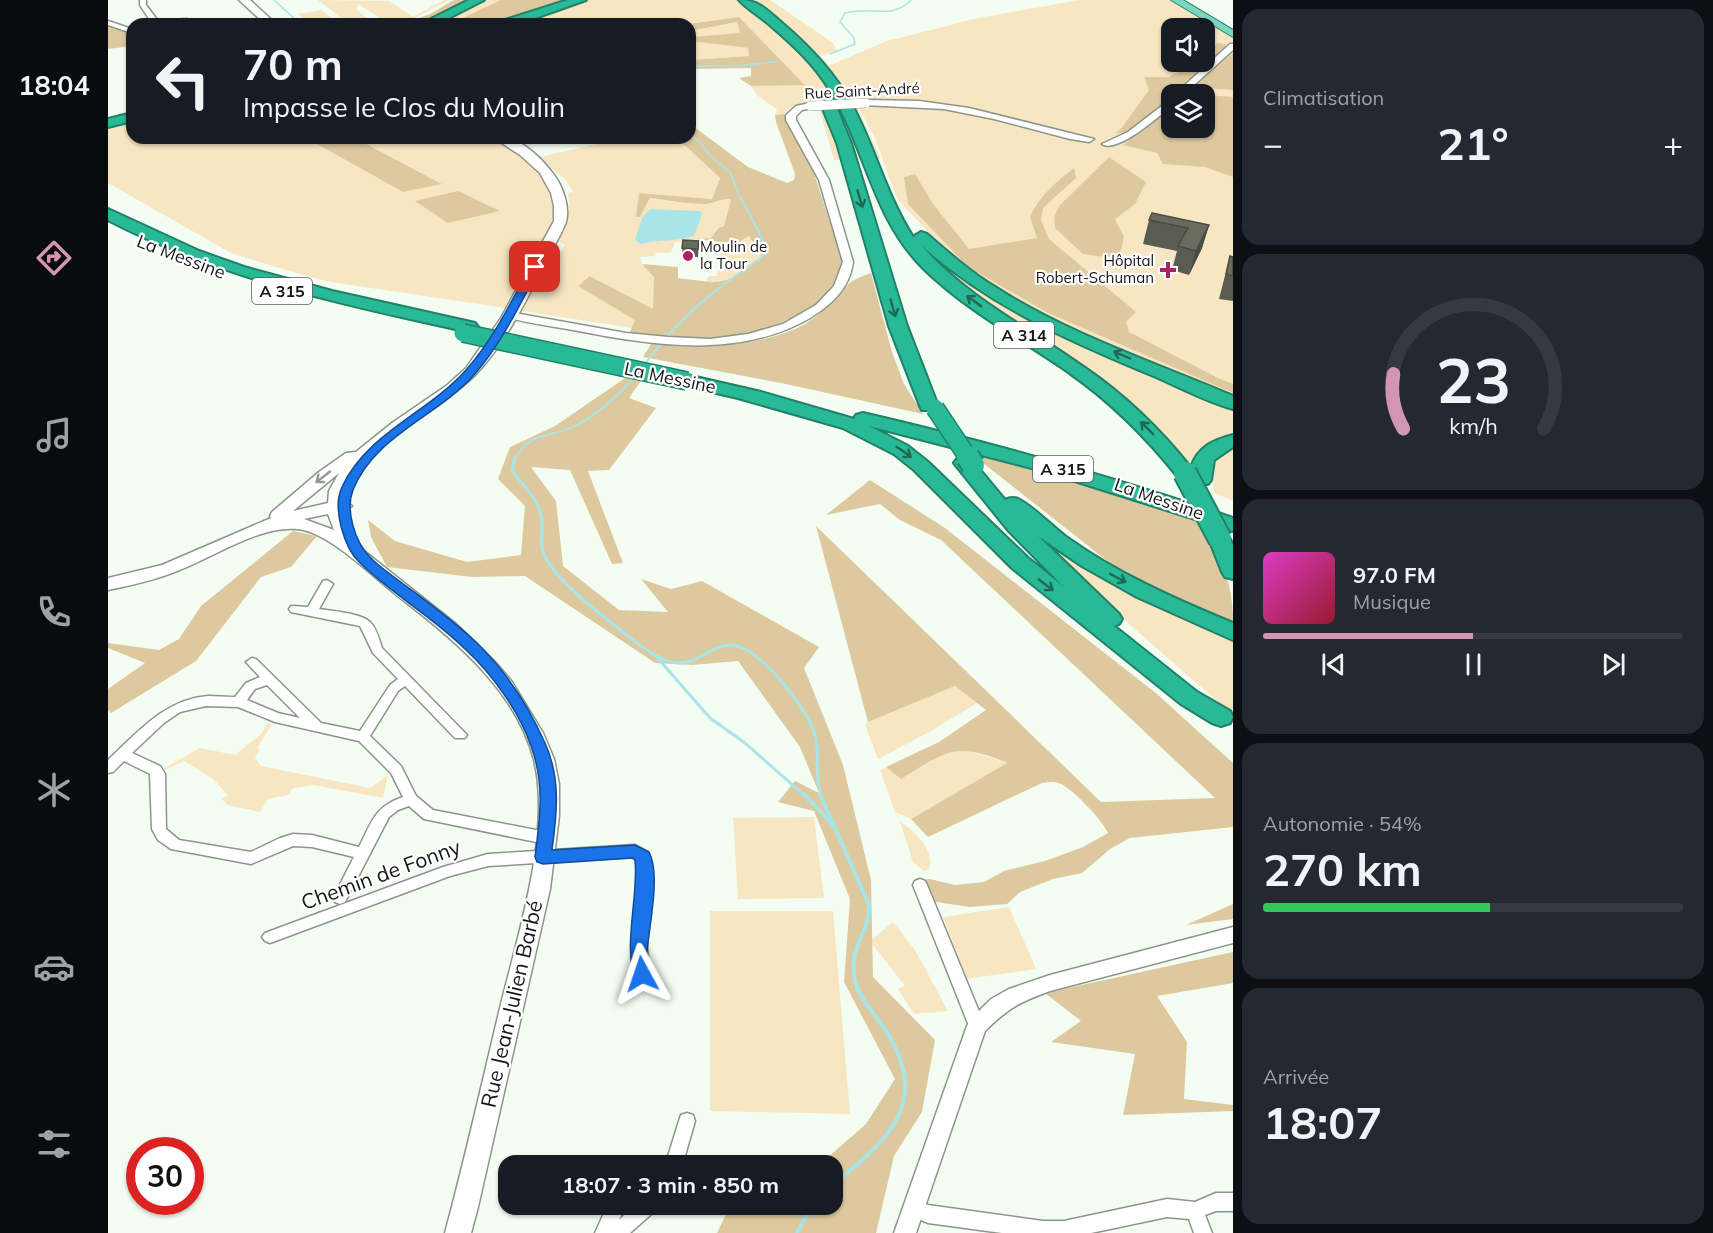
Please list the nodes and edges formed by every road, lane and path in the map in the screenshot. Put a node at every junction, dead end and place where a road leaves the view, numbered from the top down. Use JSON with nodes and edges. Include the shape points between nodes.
{"nodes":[{"id":1,"x":143,"y":0,"type":"edge"},
{"id":2,"x":244,"y":0,"type":"edge"},
{"id":3,"x":478,"y":0,"type":"edge"},
{"id":4,"x":580,"y":0,"type":"edge"},
{"id":5,"x":1176,"y":0,"type":"edge"},
{"id":6,"x":741,"y":3,"type":"edge"},
{"id":7,"x":152,"y":18,"type":"edge"},
{"id":8,"x":265,"y":18,"type":"edge"},
{"id":9,"x":440,"y":18,"type":"edge"},
{"id":10,"x":524,"y":18,"type":"edge"},
{"id":11,"x":108,"y":23,"type":"edge"},
{"id":12,"x":126,"y":28,"type":"edge"},
{"id":13,"x":1233,"y":34,"type":"edge"},
{"id":14,"x":1233,"y":46,"type":"edge"},
{"id":15,"x":809,"y":75,"type":"dead end"},
{"id":16,"x":1190,"y":84,"type":"edge"},
{"id":17,"x":815,"y":100,"type":"junction"},
{"id":18,"x":1161,"y":110,"type":"edge"},
{"id":19,"x":126,"y":118,"type":"edge"},
{"id":20,"x":108,"y":123,"type":"edge"},
{"id":21,"x":126,"y":124,"type":"edge"},
{"id":22,"x":108,"y":128,"type":"edge"},
{"id":23,"x":510,"y":144,"type":"edge"},
{"id":24,"x":878,"y":186,"type":"junction"},
{"id":25,"x":112,"y":221,"type":"edge"},
{"id":26,"x":509,"y":315,"type":"junction"},
{"id":27,"x":689,"y":378,"type":"junction"},
{"id":28,"x":741,"y":393,"type":"junction"},
{"id":29,"x":1233,"y":403,"type":"edge"},
{"id":30,"x":411,"y":418,"type":"junction"},
{"id":31,"x":1233,"y":441,"type":"edge"},
{"id":32,"x":371,"y":444,"type":"junction"},
{"id":33,"x":968,"y":464,"type":"junction"},
{"id":34,"x":1104,"y":470,"type":"junction"},
{"id":35,"x":1193,"y":476,"type":"junction"},
{"id":36,"x":339,"y":506,"type":"junction"},
{"id":37,"x":1233,"y":509,"type":"edge"},
{"id":38,"x":1233,"y":515,"type":"edge"},
{"id":39,"x":267,"y":525,"type":"junction"},
{"id":40,"x":1227,"y":535,"type":"edge"},
{"id":41,"x":360,"y":557,"type":"junction"},
{"id":42,"x":1233,"y":565,"type":"edge"},
{"id":43,"x":1233,"y":573,"type":"edge"},
{"id":44,"x":108,"y":584,"type":"edge"},
{"id":45,"x":327,"y":584,"type":"dead end"},
{"id":46,"x":295,"y":609,"type":"dead end"},
{"id":47,"x":311,"y":612,"type":"junction"},
{"id":48,"x":1233,"y":632,"type":"edge"},
{"id":49,"x":253,"y":661,"type":"dead end"},
{"id":50,"x":269,"y":680,"type":"junction"},
{"id":51,"x":405,"y":680,"type":"junction"},
{"id":52,"x":240,"y":702,"type":"junction"},
{"id":53,"x":1227,"y":722,"type":"edge"},
{"id":54,"x":317,"y":727,"type":"junction"},
{"id":55,"x":460,"y":735,"type":"dead end"},
{"id":56,"x":363,"y":737,"type":"junction"},
{"id":57,"x":123,"y":755,"type":"junction"},
{"id":58,"x":108,"y":768,"type":"edge"},
{"id":59,"x":411,"y":800,"type":"junction"},
{"id":60,"x":545,"y":848,"type":"junction"},
{"id":61,"x":363,"y":854,"type":"junction"},
{"id":62,"x":920,"y":885,"type":"dead end"},
{"id":63,"x":340,"y":898,"type":"dead end"},
{"id":64,"x":1233,"y":935,"type":"edge"},
{"id":65,"x":270,"y":937,"type":"dead end"},
{"id":66,"x":642,"y":974,"type":"dead end"},
{"id":67,"x":977,"y":1026,"type":"junction"},
{"id":68,"x":687,"y":1121,"type":"dead end"},
{"id":69,"x":676,"y":1155,"type":"edge"},
{"id":70,"x":1233,"y":1202,"type":"edge"},
{"id":71,"x":913,"y":1208,"type":"junction"},
{"id":72,"x":1195,"y":1211,"type":"junction"},
{"id":73,"x":612,"y":1215,"type":"edge"},
{"id":74,"x":637,"y":1215,"type":"edge"},
{"id":75,"x":459,"y":1233,"type":"edge"},
{"id":76,"x":604,"y":1233,"type":"edge"},
{"id":77,"x":617,"y":1233,"type":"edge"},
{"id":78,"x":905,"y":1233,"type":"edge"},
{"id":79,"x":1203,"y":1233,"type":"edge"}],
"edges":[{"from":1,"to":7,"type":"street"},
{"from":2,"to":8,"type":"main road"},
{"from":3,"to":9,"type":"highway"},
{"from":4,"to":10,"type":"highway"},
{"from":5,"to":13,"type":"main road"},
{"from":6,"to":15,"type":"highway","number":"A 314"},
{"from":6,"to":24,"type":"highway","number":"A 314","via":[[790,36],[826,76],[843,101]]},
{"from":11,"to":12,"type":"street"},
{"from":14,"to":16,"type":"street"},
{"from":17,"to":18,"type":"street","name":"Rue Saint-André","bridge":true,"via":[[951,106],[1070,136],[1096,148],[1140,128]]},
{"from":17,"to":26,"type":"street","name":"Rue Saint-André","via":[[796,110],[791,120],[812,155],[837,220],[848,272],[824,303],[807,316],[769,332],[726,340],[674,340],[647,339]]},
{"from":17,"to":33,"type":"highway","one_way":true,"bridge":true,"via":[[828,103],[844,143],[911,362],[932,407]]},
{"from":19,"to":20,"type":"highway"},
{"from":21,"to":22,"type":"highway"},
{"from":23,"to":26,"type":"main road","via":[[555,183],[562,206],[557,228]]},
{"from":29,"to":24,"type":"highway","one_way":true,"via":[[1051,324],[981,285],[926,242]]},
{"from":35,"to":24,"type":"highway","number":"A 314","one_way":true,"via":[[1099,386],[936,273],[899,229]]},
{"from":25,"to":27,"type":"highway","name":"La Messine","number":"A 315","bridge":true,"via":[[254,283],[337,306]]},
{"from":26,"to":30,"type":"main road","via":[[470,373]]},
{"from":27,"to":28,"type":"highway","name":"La Messine","number":"A 315"},
{"from":27,"to":34,"type":"highway","name":"La Messine","number":"A 315","via":[[957,431]]},
{"from":28,"to":40,"type":"highway","name":"La Messine","number":"A 315","via":[[936,436],[1104,481]]},
{"from":28,"to":53,"type":"highway","one_way":true,"via":[[850,424],[901,450],[921,465],[1020,564],[1189,698]]},
{"from":30,"to":32,"type":"main road"},
{"from":30,"to":36,"type":"main road","via":[[361,465]]},
{"from":31,"to":35,"type":"highway","via":[[1208,452]]},
{"from":32,"to":36,"type":"main road","via":[[346,471],[338,488]]},
{"from":32,"to":39,"type":"main road","one_way":true,"via":[[325,475]]},
{"from":33,"to":48,"type":"highway","one_way":true,"via":[[1019,510],[1080,555],[1146,593]]},
{"from":33,"to":53,"type":"highway","via":[[997,505],[1053,565]]},
{"from":34,"to":37,"type":"highway"},
{"from":34,"to":38,"type":"highway","name":"La Messine","number":"A 315"},
{"from":35,"to":40,"type":"highway"},
{"from":36,"to":39,"type":"main road","via":[[304,512]]},
{"from":36,"to":41,"type":"main road"},
{"from":39,"to":41,"type":"main road","name":"Rue Jean-Julien Barbé","via":[[298,523],[314,527]]},
{"from":39,"to":44,"type":"main road","via":[[168,570]]},
{"from":40,"to":42,"type":"highway"},
{"from":40,"to":43,"type":"highway"},
{"from":41,"to":60,"type":"main road","name":"Rue Jean-Julien Barbé","via":[[450,627],[489,665],[514,700],[547,772],[550,794]]},
{"from":45,"to":47,"type":"street"},
{"from":46,"to":47,"type":"street"},
{"from":47,"to":51,"type":"street","via":[[364,623],[377,650]]},
{"from":49,"to":50,"type":"street"},
{"from":50,"to":52,"type":"street","via":[[250,686]]},
{"from":50,"to":54,"type":"street"},
{"from":51,"to":55,"type":"street"},
{"from":51,"to":56,"type":"street","via":[[394,688]]},
{"from":52,"to":54,"type":"street","via":[[275,717]]},
{"from":52,"to":57,"type":"street","via":[[206,701],[176,709]]},
{"from":54,"to":56,"type":"street"},
{"from":56,"to":59,"type":"street","via":[[396,770]]},
{"from":57,"to":58,"type":"street"},
{"from":57,"to":61,"type":"street","via":[[158,774],[159,829],[176,845],[251,858],[285,842],[301,840]]},
{"from":59,"to":60,"type":"street","via":[[429,815]]},
{"from":59,"to":61,"type":"street","via":[[384,813]]},
{"from":60,"to":65,"type":"street","name":"Chemin de Fonny","via":[[448,871]]},
{"from":60,"to":66,"type":"street","via":[[635,851],[643,856],[639,956]]},
{"from":60,"to":75,"type":"main road","name":"Rue Jean-Julien Barbé","via":[[519,979]]},
{"from":61,"to":63,"type":"street"},
{"from":62,"to":67,"type":"street"},
{"from":64,"to":67,"type":"street","via":[[1041,986],[998,1005]]},
{"from":67,"to":71,"type":"street"},
{"from":68,"to":69,"type":"street"},
{"from":70,"to":72,"type":"street","via":[[1216,1202]]},
{"from":71,"to":72,"type":"street","via":[[928,1214],[1043,1230],[1079,1228],[1167,1208]]},
{"from":71,"to":78,"type":"street"},
{"from":72,"to":79,"type":"street"},
{"from":73,"to":76,"type":"street"},
{"from":74,"to":77,"type":"street"}]}
